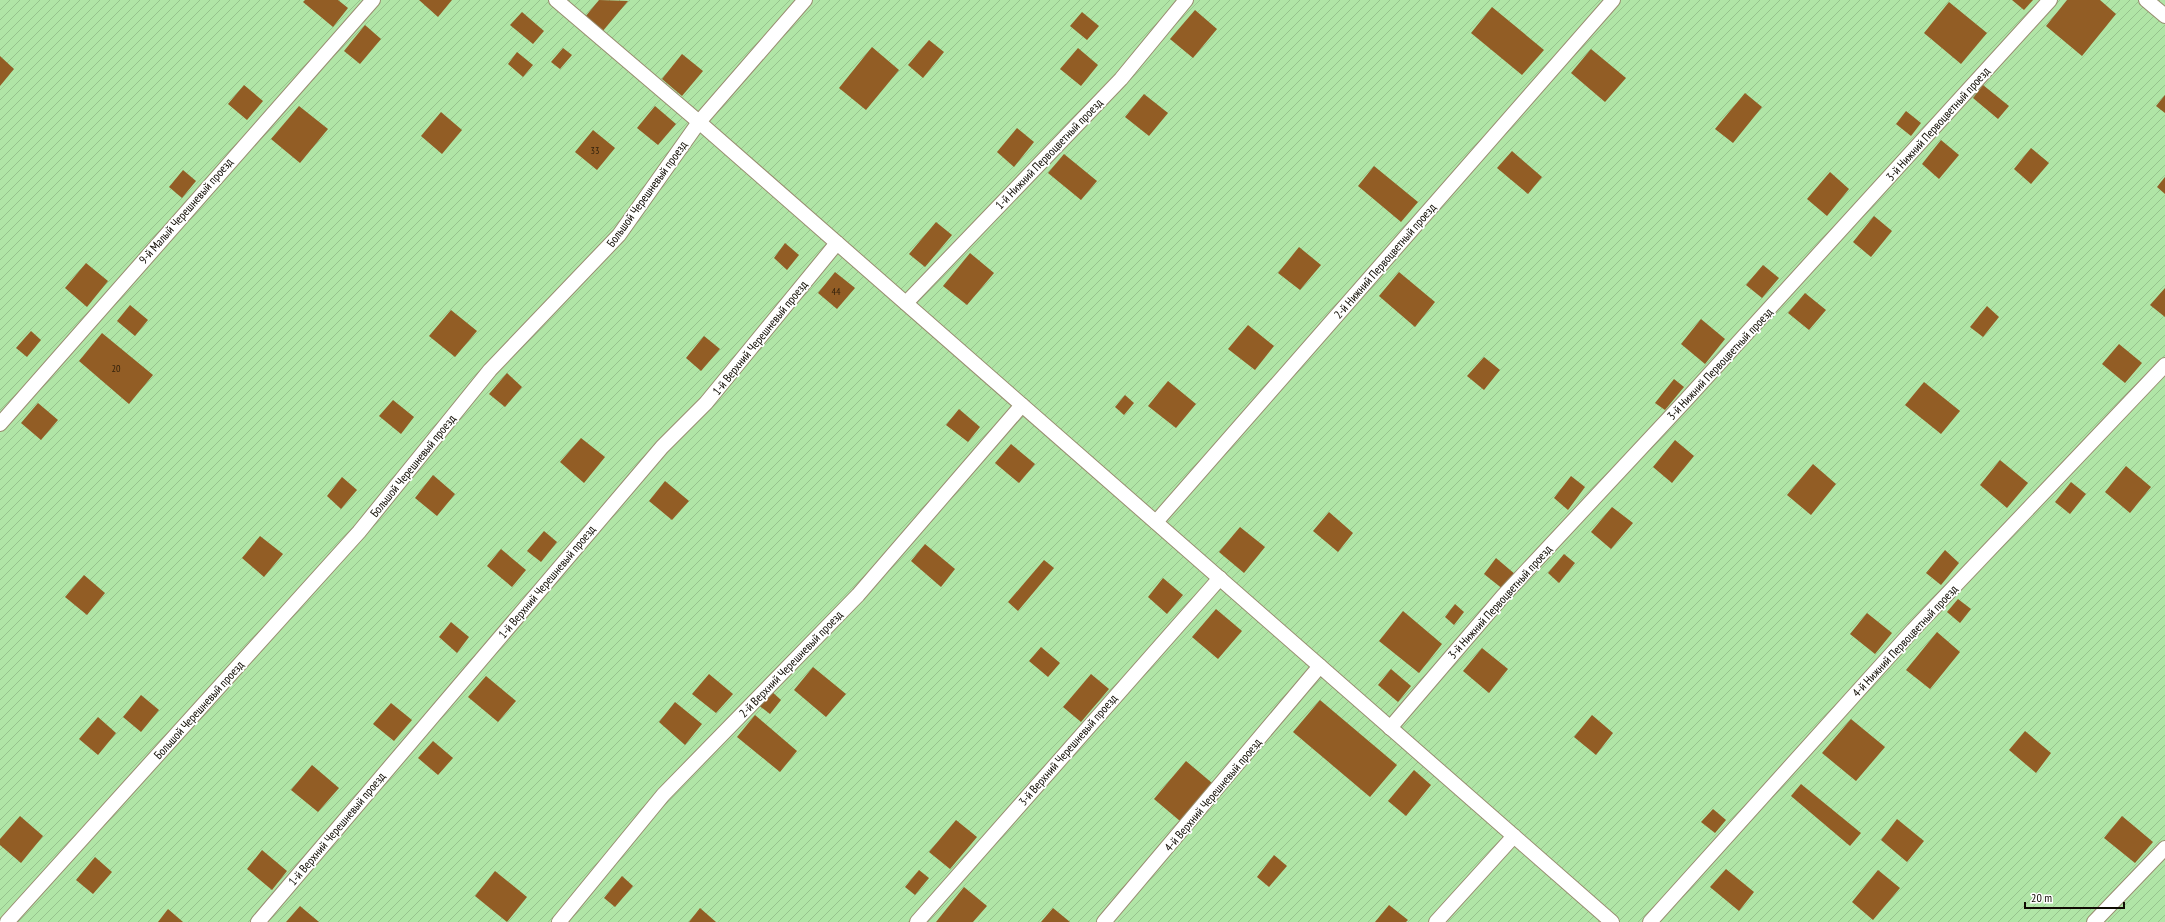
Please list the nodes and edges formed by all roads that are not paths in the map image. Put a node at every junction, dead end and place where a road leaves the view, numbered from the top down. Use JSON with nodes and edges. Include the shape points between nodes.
{"nodes":[{"id":1,"x":372,"y":0,"type":"edge"},
{"id":2,"x":556,"y":0,"type":"edge"},
{"id":3,"x":805,"y":0,"type":"edge"},
{"id":4,"x":1186,"y":0,"type":"edge"},
{"id":5,"x":1613,"y":0,"type":"edge"},
{"id":6,"x":2050,"y":0,"type":"edge"},
{"id":7,"x":2146,"y":0,"type":"edge"},
{"id":8,"x":2165,"y":16,"type":"edge"},
{"id":9,"x":699,"y":122,"type":"junction"},
{"id":10,"x":837,"y":243,"type":"junction"},
{"id":11,"x":906,"y":303,"type":"junction"},
{"id":12,"x":2165,"y":364,"type":"edge"},
{"id":13,"x":1022,"y":405,"type":"junction"},
{"id":14,"x":0,"y":424,"type":"edge"},
{"id":15,"x":1156,"y":522,"type":"junction"},
{"id":16,"x":1220,"y":578,"type":"junction"},
{"id":17,"x":1320,"y":666,"type":"junction"},
{"id":18,"x":1390,"y":728,"type":"junction"},
{"id":19,"x":1514,"y":836,"type":"junction"},
{"id":20,"x":2165,"y":848,"type":"edge"},
{"id":21,"x":8,"y":922,"type":"edge"},
{"id":22,"x":258,"y":922,"type":"edge"},
{"id":23,"x":559,"y":922,"type":"edge"},
{"id":24,"x":917,"y":922,"type":"edge"},
{"id":25,"x":1104,"y":922,"type":"edge"},
{"id":26,"x":1436,"y":922,"type":"edge"},
{"id":27,"x":1612,"y":922,"type":"edge"},
{"id":28,"x":1650,"y":922,"type":"edge"},
{"id":29,"x":2094,"y":922,"type":"edge"}],
"edges":[{"from":1,"to":14,"type":"lane","name":"9-й Малый Черешневый проезд"},
{"from":2,"to":9,"type":"lane"},
{"from":3,"to":9,"type":"lane","name":"Большой Черешневый проезд"},
{"from":4,"to":11,"type":"lane","name":"1-й Нижний Первоцветный проезд","via":[[1121,79]]},
{"from":5,"to":15,"type":"lane","name":"2-й Нижний Первоцветный проезд"},
{"from":6,"to":18,"type":"lane","name":"3-й Нижний Первоцветный проезд","via":[[1691,395],[1503,596]]},
{"from":7,"to":8,"type":"lane"},
{"from":9,"to":10,"type":"lane"},
{"from":9,"to":21,"type":"lane","name":"Большой Черешневый проезд","via":[[619,235],[490,370],[360,532]]},
{"from":10,"to":11,"type":"lane"},
{"from":10,"to":22,"type":"lane","name":"1-й Верхний Черешневый проезд","via":[[706,403],[662,447]]},
{"from":11,"to":13,"type":"lane"},
{"from":12,"to":28,"type":"lane","name":"4-й Нижний Первоцветный проезд","via":[[1913,630]]},
{"from":13,"to":15,"type":"lane"},
{"from":13,"to":23,"type":"lane","name":"2-й Верхний Черешневый проезд","via":[[858,595],[663,795]]},
{"from":15,"to":16,"type":"lane"},
{"from":16,"to":17,"type":"lane"},
{"from":16,"to":24,"type":"lane","name":"3-й Верхний Черешневый проезд"},
{"from":17,"to":18,"type":"lane"},
{"from":17,"to":25,"type":"lane","name":"4-й Верхний Черешневый проезд"},
{"from":18,"to":19,"type":"lane"},
{"from":19,"to":26,"type":"lane"},
{"from":19,"to":27,"type":"lane"},
{"from":20,"to":29,"type":"lane"}]}
